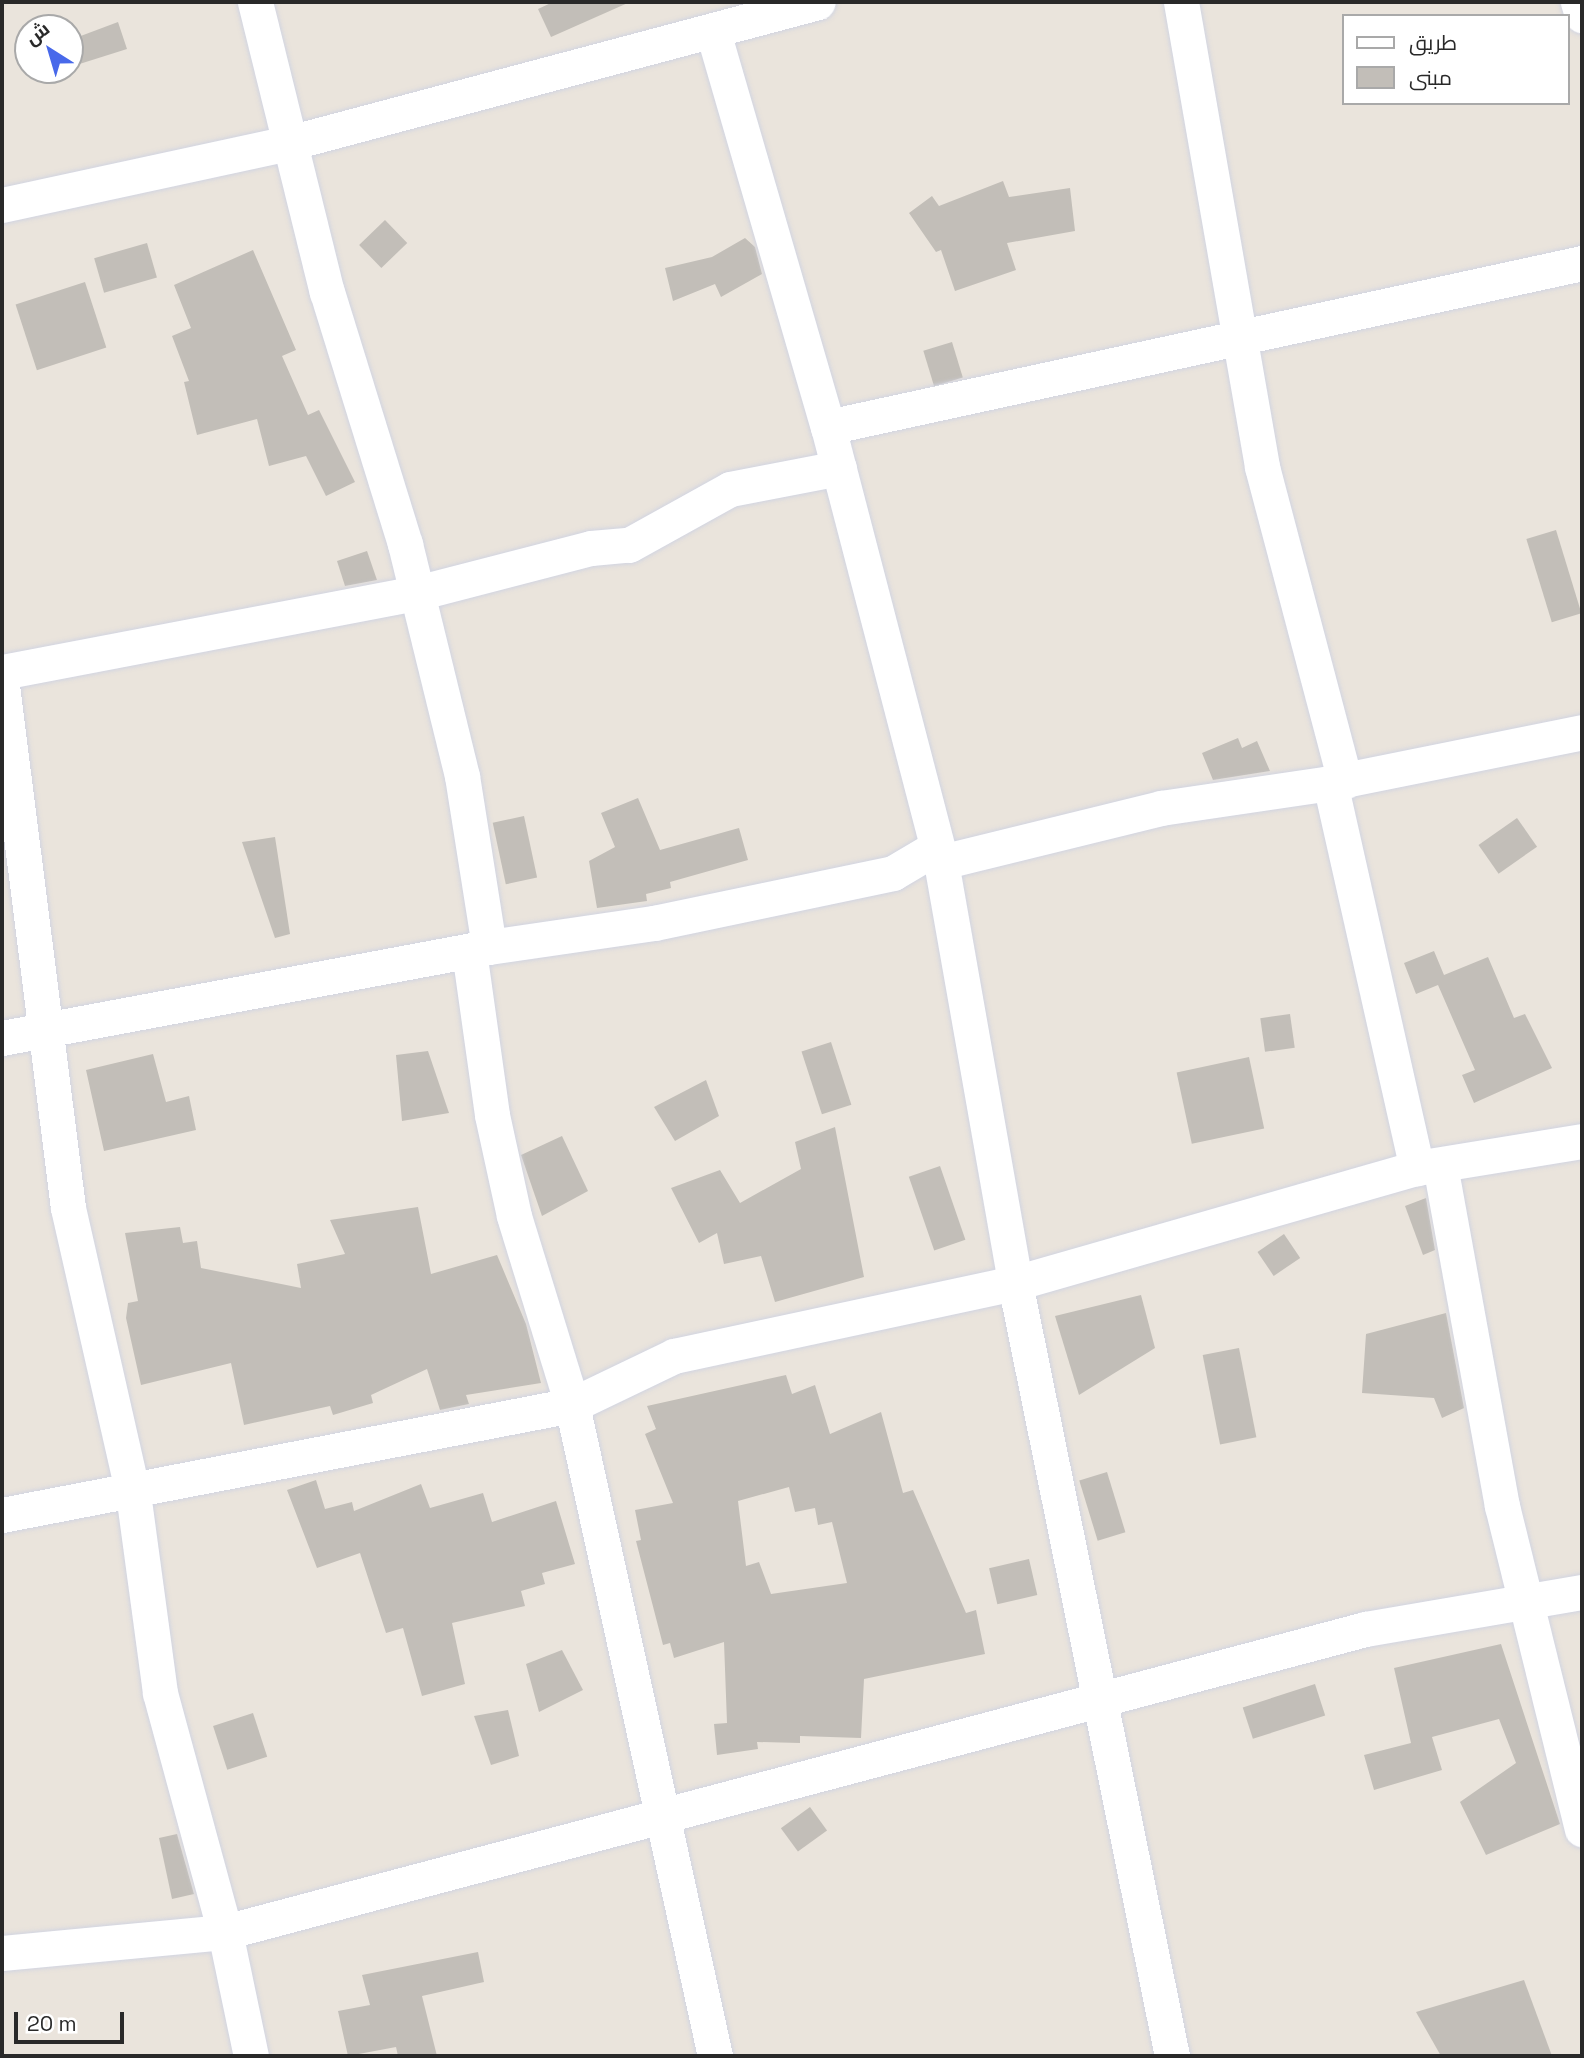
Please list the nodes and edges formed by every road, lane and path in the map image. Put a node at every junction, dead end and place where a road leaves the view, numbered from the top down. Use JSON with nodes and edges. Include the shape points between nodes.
{"nodes":[{"id":1,"x":255,"y":2,"type":"edge"},
{"id":2,"x":818,"y":2,"type":"edge"},
{"id":3,"x":1181,"y":2,"type":"edge"},
{"id":4,"x":1578,"y":2,"type":"edge"},
{"id":5,"x":1582,"y":15,"type":"edge"},
{"id":6,"x":729,"y":19,"type":"edge"},
{"id":7,"x":289,"y":143,"type":"junction"},
{"id":8,"x":2,"y":205,"type":"edge"},
{"id":9,"x":1582,"y":263,"type":"edge"},
{"id":10,"x":1237,"y":338,"type":"junction"},
{"id":11,"x":828,"y":427,"type":"junction"},
{"id":12,"x":839,"y":468,"type":"junction"},
{"id":13,"x":417,"y":593,"type":"junction"},
{"id":14,"x":2,"y":672,"type":"edge"},
{"id":15,"x":2,"y":686,"type":"edge"},
{"id":16,"x":1582,"y":732,"type":"edge"},
{"id":17,"x":1337,"y":782,"type":"junction"},
{"id":18,"x":939,"y":854,"type":"junction"},
{"id":19,"x":479,"y":949,"type":"junction"},
{"id":20,"x":50,"y":1028,"type":"junction"},
{"id":21,"x":2,"y":1038,"type":"edge"},
{"id":22,"x":1582,"y":1141,"type":"edge"},
{"id":23,"x":1428,"y":1167,"type":"junction"},
{"id":24,"x":1015,"y":1283,"type":"junction"},
{"id":25,"x":572,"y":1405,"type":"junction"},
{"id":26,"x":133,"y":1493,"type":"junction"},
{"id":27,"x":2,"y":1515,"type":"edge"},
{"id":28,"x":1582,"y":1591,"type":"edge"},
{"id":29,"x":1524,"y":1602,"type":"junction"},
{"id":30,"x":1102,"y":1704,"type":"junction"},
{"id":31,"x":660,"y":1816,"type":"junction"},
{"id":32,"x":1582,"y":1829,"type":"edge"},
{"id":33,"x":225,"y":1932,"type":"junction"},
{"id":34,"x":2,"y":1953,"type":"edge"},
{"id":35,"x":251,"y":2056,"type":"edge"},
{"id":36,"x":715,"y":2056,"type":"edge"},
{"id":37,"x":1172,"y":2056,"type":"edge"}],
"edges":[{"from":1,"to":7,"type":"street"},
{"from":2,"to":6,"type":"street"},
{"from":3,"to":10,"type":"street","via":[[1201,92]]},
{"from":4,"to":5,"type":"street"},
{"from":6,"to":7,"type":"street"},
{"from":6,"to":11,"type":"street"},
{"from":7,"to":8,"type":"street"},
{"from":7,"to":13,"type":"street"},
{"from":9,"to":10,"type":"street"},
{"from":10,"to":11,"type":"street"},
{"from":10,"to":17,"type":"street","via":[[1262,467]]},
{"from":11,"to":12,"type":"street"},
{"from":12,"to":13,"type":"street","via":[[730,489],[629,545],[591,548]]},
{"from":12,"to":18,"type":"street"},
{"from":13,"to":14,"type":"street"},
{"from":13,"to":19,"type":"street","via":[[462,776]]},
{"from":15,"to":20,"type":"street"},
{"from":16,"to":17,"type":"street"},
{"from":17,"to":18,"type":"street","via":[[1161,808]]},
{"from":17,"to":23,"type":"street"},
{"from":18,"to":19,"type":"street","via":[[893,873],[654,923]]},
{"from":18,"to":24,"type":"street"},
{"from":19,"to":20,"type":"street"},
{"from":19,"to":25,"type":"street","via":[[492,1115],[514,1216]]},
{"from":20,"to":21,"type":"street"},
{"from":20,"to":26,"type":"street","via":[[68,1208]]},
{"from":22,"to":23,"type":"street"},
{"from":23,"to":24,"type":"street"},
{"from":23,"to":29,"type":"street"},
{"from":24,"to":25,"type":"street","via":[[674,1356]]},
{"from":24,"to":30,"type":"street"},
{"from":25,"to":26,"type":"street"},
{"from":25,"to":31,"type":"street"},
{"from":26,"to":27,"type":"street"},
{"from":26,"to":33,"type":"street","via":[[160,1693]]},
{"from":28,"to":29,"type":"street"},
{"from":29,"to":30,"type":"street","via":[[1365,1629]]},
{"from":29,"to":32,"type":"street"},
{"from":30,"to":31,"type":"street"},
{"from":30,"to":37,"type":"street"},
{"from":31,"to":33,"type":"street"},
{"from":31,"to":36,"type":"street"},
{"from":33,"to":34,"type":"street"},
{"from":33,"to":35,"type":"street"}]}
